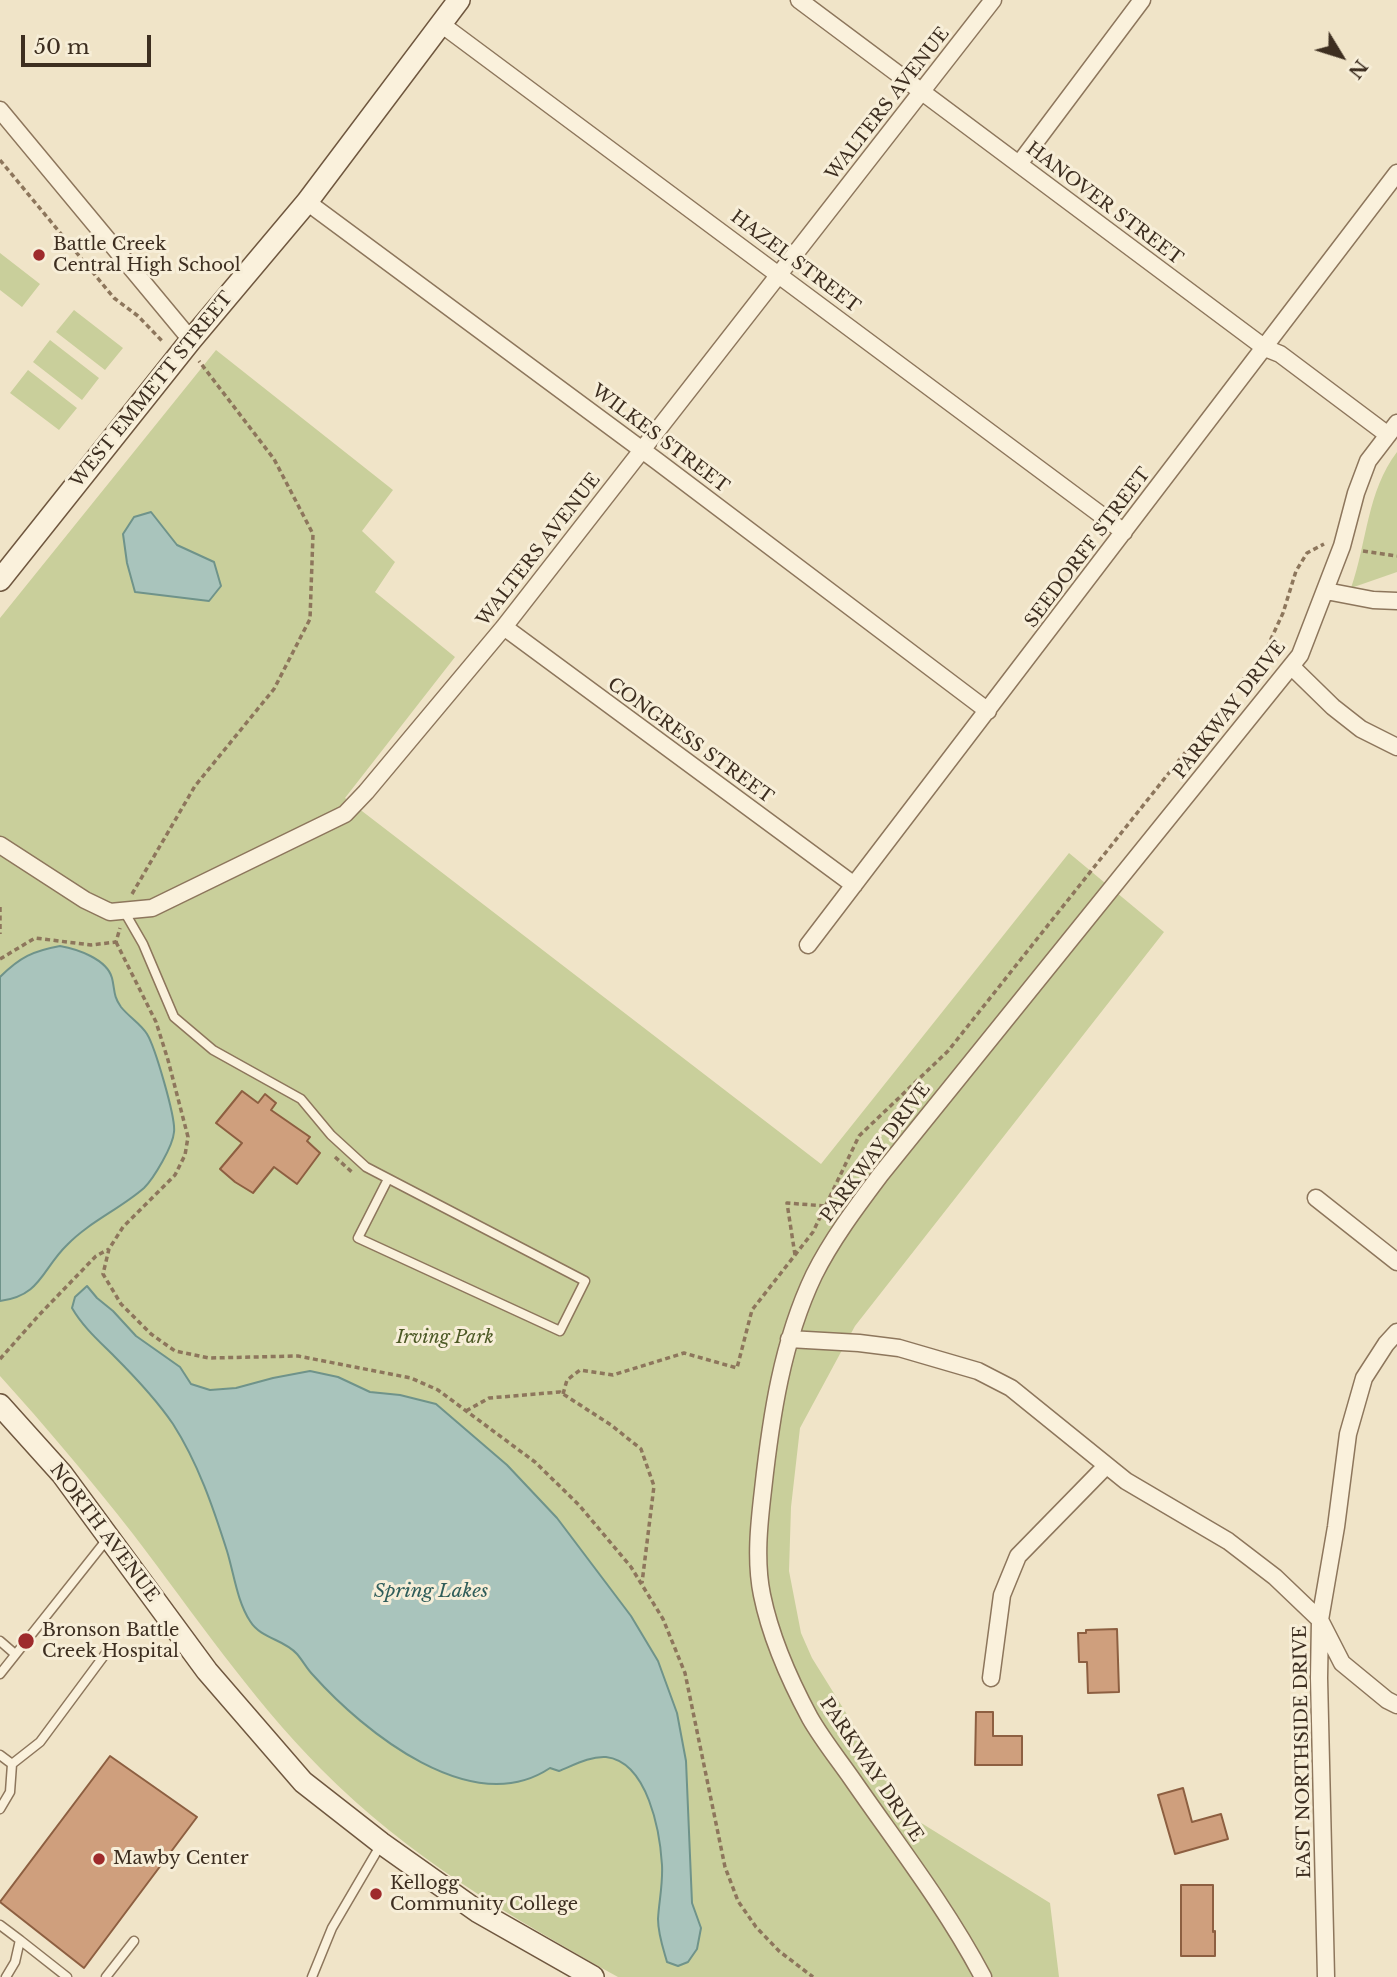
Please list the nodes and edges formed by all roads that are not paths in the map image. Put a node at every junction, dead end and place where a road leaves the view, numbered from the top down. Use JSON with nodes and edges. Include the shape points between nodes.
{"nodes":[{"id":1,"x":459,"y":0,"type":"edge"},
{"id":2,"x":799,"y":0,"type":"edge"},
{"id":3,"x":993,"y":0,"type":"edge"},
{"id":4,"x":1142,"y":0,"type":"edge"},
{"id":5,"x":442,"y":24,"type":"junction"},
{"id":6,"x":923,"y":92,"type":"junction"},
{"id":7,"x":0,"y":110,"type":"edge"},
{"id":8,"x":1019,"y":164,"type":"junction"},
{"id":9,"x":1397,"y":173,"type":"edge"},
{"id":10,"x":307,"y":202,"type":"junction"},
{"id":11,"x":779,"y":274,"type":"junction"},
{"id":12,"x":191,"y":340,"type":"junction"},
{"id":13,"x":1265,"y":348,"type":"junction"},
{"id":14,"x":1392,"y":429,"type":"edge"},
{"id":15,"x":642,"y":449,"type":"junction"},
{"id":16,"x":1124,"y":532,"type":"junction"},
{"id":17,"x":0,"y":580,"type":"edge"},
{"id":18,"x":1326,"y":591,"type":"junction"},
{"id":19,"x":1397,"y":601,"type":"edge"},
{"id":20,"x":504,"y":627,"type":"junction"},
{"id":21,"x":1291,"y":666,"type":"junction"},
{"id":22,"x":988,"y":711,"type":"junction"},
{"id":23,"x":1397,"y":747,"type":"edge"},
{"id":24,"x":0,"y":845,"type":"edge"},
{"id":25,"x":854,"y":886,"type":"junction"},
{"id":26,"x":124,"y":911,"type":"junction"},
{"id":27,"x":808,"y":945,"type":"dead end"},
{"id":28,"x":388,"y":1179,"type":"junction"},
{"id":29,"x":1316,"y":1198,"type":"dead end"},
{"id":30,"x":1397,"y":1262,"type":"edge"},
{"id":31,"x":1397,"y":1332,"type":"edge"},
{"id":32,"x":789,"y":1339,"type":"junction"},
{"id":33,"x":0,"y":1405,"type":"edge"},
{"id":34,"x":1106,"y":1466,"type":"junction"},
{"id":35,"x":109,"y":1536,"type":"junction"},
{"id":36,"x":1320,"y":1620,"type":"junction"},
{"id":37,"x":0,"y":1641,"type":"edge"},
{"id":38,"x":106,"y":1653,"type":"dead end"},
{"id":39,"x":15,"y":1654,"type":"junction"},
{"id":40,"x":0,"y":1674,"type":"edge"},
{"id":41,"x":991,"y":1678,"type":"dead end"},
{"id":42,"x":1397,"y":1705,"type":"edge"},
{"id":43,"x":0,"y":1755,"type":"edge"},
{"id":44,"x":12,"y":1764,"type":"junction"},
{"id":45,"x":0,"y":1810,"type":"edge"},
{"id":46,"x":381,"y":1843,"type":"junction"},
{"id":47,"x":0,"y":1925,"type":"edge"},
{"id":48,"x":20,"y":1940,"type":"junction"},
{"id":49,"x":134,"y":1941,"type":"dead end"},
{"id":50,"x":6,"y":1977,"type":"edge"},
{"id":51,"x":66,"y":1977,"type":"edge"},
{"id":52,"x":106,"y":1977,"type":"edge"},
{"id":53,"x":312,"y":1977,"type":"edge"},
{"id":54,"x":593,"y":1977,"type":"edge"},
{"id":55,"x":983,"y":1977,"type":"edge"},
{"id":56,"x":1326,"y":1977,"type":"edge"}],
"edges":[{"from":1,"to":5,"type":"street","name":"WEST EMMETT STREET"},
{"from":2,"to":6,"type":"street","name":"HANOVER STREET"},
{"from":3,"to":6,"type":"street","name":"WALTERS AVENUE"},
{"from":4,"to":8,"type":"street"},
{"from":5,"to":10,"type":"street","name":"WEST EMMETT STREET"},
{"from":5,"to":11,"type":"street","name":"HAZEL STREET"},
{"from":6,"to":8,"type":"street","name":"HANOVER STREET"},
{"from":6,"to":11,"type":"street","name":"WALTERS AVENUE"},
{"from":7,"to":12,"type":"street"},
{"from":8,"to":13,"type":"street","name":"HANOVER STREET"},
{"from":9,"to":13,"type":"street","name":"SEEDORFF STREET"},
{"from":10,"to":12,"type":"street","name":"WEST EMMETT STREET"},
{"from":10,"to":15,"type":"street","name":"WILKES STREET"},
{"from":11,"to":15,"type":"street","name":"WALTERS AVENUE"},
{"from":11,"to":16,"type":"street","name":"HAZEL STREET"},
{"from":12,"to":17,"type":"street","name":"WEST EMMETT STREET"},
{"from":13,"to":14,"type":"street","name":"HANOVER STREET"},
{"from":13,"to":16,"type":"street","name":"SEEDORFF STREET"},
{"from":14,"to":18,"type":"street","name":"PARKWAY DRIVE","via":[[1368,461]]},
{"from":15,"to":20,"type":"street","name":"WALTERS AVENUE"},
{"from":15,"to":22,"type":"street","name":"WILKES STREET"},
{"from":16,"to":22,"type":"street","name":"SEEDORFF STREET"},
{"from":18,"to":19,"type":"street"},
{"from":18,"to":21,"type":"street","name":"PARKWAY DRIVE","via":[[1300,655]]},
{"from":20,"to":25,"type":"street","name":"CONGRESS STREET"},
{"from":20,"to":26,"type":"street","name":"WALTERS AVENUE","via":[[345,814],[152,908]]},
{"from":21,"to":23,"type":"street","via":[[1361,729]]},
{"from":21,"to":32,"type":"street","name":"PARKWAY DRIVE","via":[[881,1174],[816,1273]]},
{"from":22,"to":25,"type":"street","name":"SEEDORFF STREET"},
{"from":24,"to":26,"type":"street","name":"WALTERS AVENUE","via":[[85,900],[110,912]]},
{"from":25,"to":27,"type":"street","name":"SEEDORFF STREET"},
{"from":26,"to":28,"type":"lane","via":[[174,1017],[213,1050],[300,1099],[366,1167]]},
{"from":28,"to":28,"type":"lane","via":[[358,1238],[561,1331],[585,1280]]},
{"from":29,"to":30,"type":"street"},
{"from":31,"to":36,"type":"street","name":"EAST NORTHSIDE DRIVE","via":[[1364,1378],[1348,1434]]},
{"from":32,"to":34,"type":"street","via":[[899,1348],[978,1371],[1011,1388]]},
{"from":32,"to":55,"type":"street","name":"PARKWAY DRIVE","via":[[760,1518],[761,1593],[770,1628],[811,1720],[959,1931]]},
{"from":33,"to":35,"type":"street","name":"NORTH AVENUE","via":[[62,1474]]},
{"from":34,"to":36,"type":"street","via":[[1227,1541],[1275,1577]]},
{"from":34,"to":41,"type":"street","via":[[1018,1556],[1003,1595]]},
{"from":35,"to":39,"type":"lane"},
{"from":35,"to":46,"type":"street","name":"NORTH AVENUE","via":[[207,1671],[271,1746],[303,1782]]},
{"from":36,"to":42,"type":"street","via":[[1342,1663]]},
{"from":36,"to":56,"type":"street","name":"EAST NORTHSIDE DRIVE"},
{"from":37,"to":39,"type":"lane"},
{"from":38,"to":44,"type":"lane","via":[[40,1742]]},
{"from":39,"to":40,"type":"lane"},
{"from":43,"to":44,"type":"lane"},
{"from":44,"to":45,"type":"lane","via":[[10,1792]]},
{"from":46,"to":53,"type":"lane","via":[[332,1928]]},
{"from":46,"to":54,"type":"street","name":"NORTH AVENUE","via":[[477,1911]]},
{"from":47,"to":48,"type":"lane"},
{"from":48,"to":50,"type":"lane"},
{"from":48,"to":51,"type":"lane"},
{"from":49,"to":52,"type":"lane"}]}
